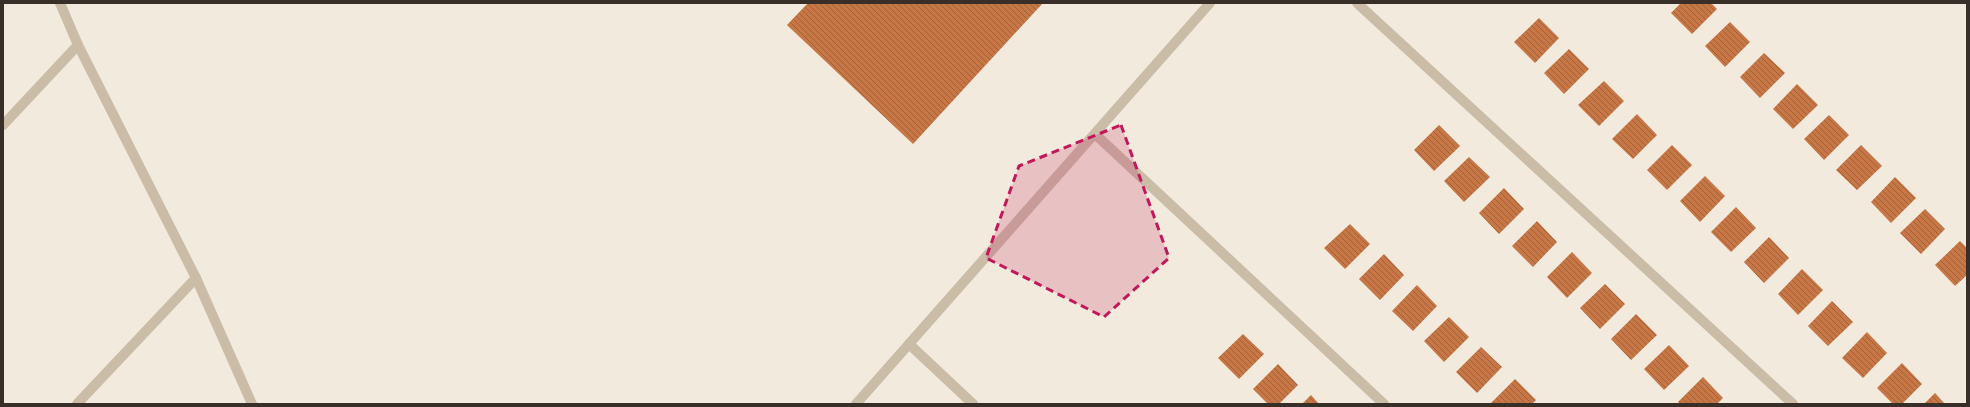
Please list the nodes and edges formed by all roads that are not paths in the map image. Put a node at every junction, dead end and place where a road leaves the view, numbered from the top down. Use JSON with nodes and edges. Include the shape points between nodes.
{"nodes":[{"id":1,"x":60,"y":3,"type":"edge"},
{"id":2,"x":1210,"y":3,"type":"edge"},
{"id":3,"x":1357,"y":3,"type":"edge"},
{"id":4,"x":78,"y":45,"type":"junction"},
{"id":5,"x":3,"y":125,"type":"edge"},
{"id":6,"x":1095,"y":134,"type":"junction"},
{"id":7,"x":196,"y":278,"type":"junction"},
{"id":8,"x":909,"y":344,"type":"junction"},
{"id":9,"x":78,"y":404,"type":"edge"},
{"id":10,"x":252,"y":404,"type":"edge"},
{"id":11,"x":856,"y":404,"type":"edge"},
{"id":12,"x":973,"y":404,"type":"edge"},
{"id":13,"x":1384,"y":404,"type":"edge"},
{"id":14,"x":1792,"y":404,"type":"edge"}],
"edges":[{"from":1,"to":4,"type":"street"},
{"from":2,"to":6,"type":"street"},
{"from":3,"to":14,"type":"street"},
{"from":4,"to":5,"type":"street"},
{"from":4,"to":7,"type":"street"},
{"from":6,"to":8,"type":"street"},
{"from":6,"to":13,"type":"street"},
{"from":7,"to":9,"type":"street"},
{"from":7,"to":10,"type":"street"},
{"from":8,"to":11,"type":"street"},
{"from":8,"to":12,"type":"street"}]}
